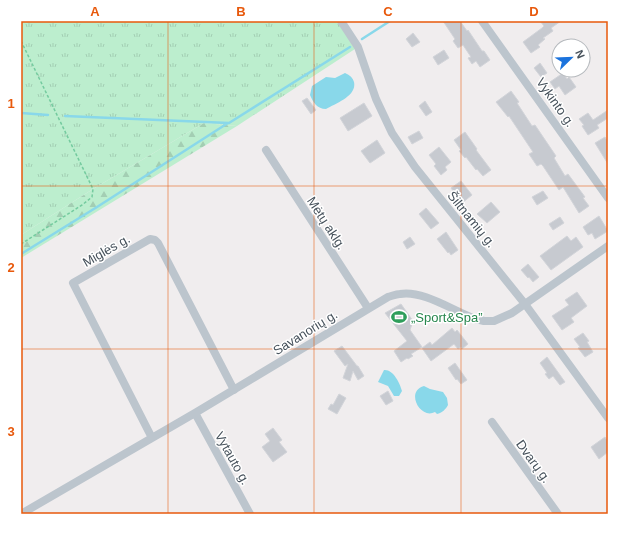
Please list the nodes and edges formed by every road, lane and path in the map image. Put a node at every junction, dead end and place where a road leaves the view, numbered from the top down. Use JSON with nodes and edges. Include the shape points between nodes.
{"nodes":[{"id":1,"x":341,"y":21,"type":"edge"},
{"id":2,"x":482,"y":21,"type":"edge"},
{"id":3,"x":21,"y":41,"type":"edge"},
{"id":4,"x":266,"y":150,"type":"dead end"},
{"id":5,"x":608,"y":198,"type":"edge"},
{"id":6,"x":21,"y":244,"type":"edge"},
{"id":7,"x":608,"y":246,"type":"edge"},
{"id":8,"x":525,"y":304,"type":"junction"},
{"id":9,"x":368,"y":308,"type":"junction"},
{"id":10,"x":234,"y":390,"type":"junction"},
{"id":11,"x":195,"y":414,"type":"junction"},
{"id":12,"x":608,"y":418,"type":"edge"},
{"id":13,"x":492,"y":422,"type":"dead end"},
{"id":14,"x":152,"y":438,"type":"junction"},
{"id":15,"x":21,"y":514,"type":"edge"},
{"id":16,"x":250,"y":514,"type":"edge"},
{"id":17,"x":558,"y":514,"type":"edge"}],
"edges":[{"from":1,"to":8,"type":"street","name":"Šiltnamių g.","via":[[358,47],[376,99],[402,149]]},
{"from":2,"to":5,"type":"street","name":"Vykinto g."},
{"from":3,"to":6,"type":"path","via":[[93,189],[92,197],[82,205]]},
{"from":4,"to":9,"type":"street","name":"Mėtų aklg."},
{"from":7,"to":8,"type":"street","name":"Savanorių g."},
{"from":8,"to":9,"type":"street","name":"Savanorių g.","via":[[494,321],[476,319],[423,296],[412,294],[388,297]]},
{"from":8,"to":12,"type":"street","name":"Šiltnamių g."},
{"from":9,"to":10,"type":"street","name":"Savanorių g."},
{"from":10,"to":11,"type":"street","name":"Savanorių g."},
{"from":10,"to":14,"type":"street","name":"Miglės g.","via":[[158,243],[150,239],[73,283]]},
{"from":11,"to":14,"type":"street","name":"Savanorių g."},
{"from":11,"to":16,"type":"street","name":"Vytauto g."},
{"from":13,"to":17,"type":"street","name":"Dvarų g."},
{"from":14,"to":15,"type":"street","name":"Savanorių g."}]}
